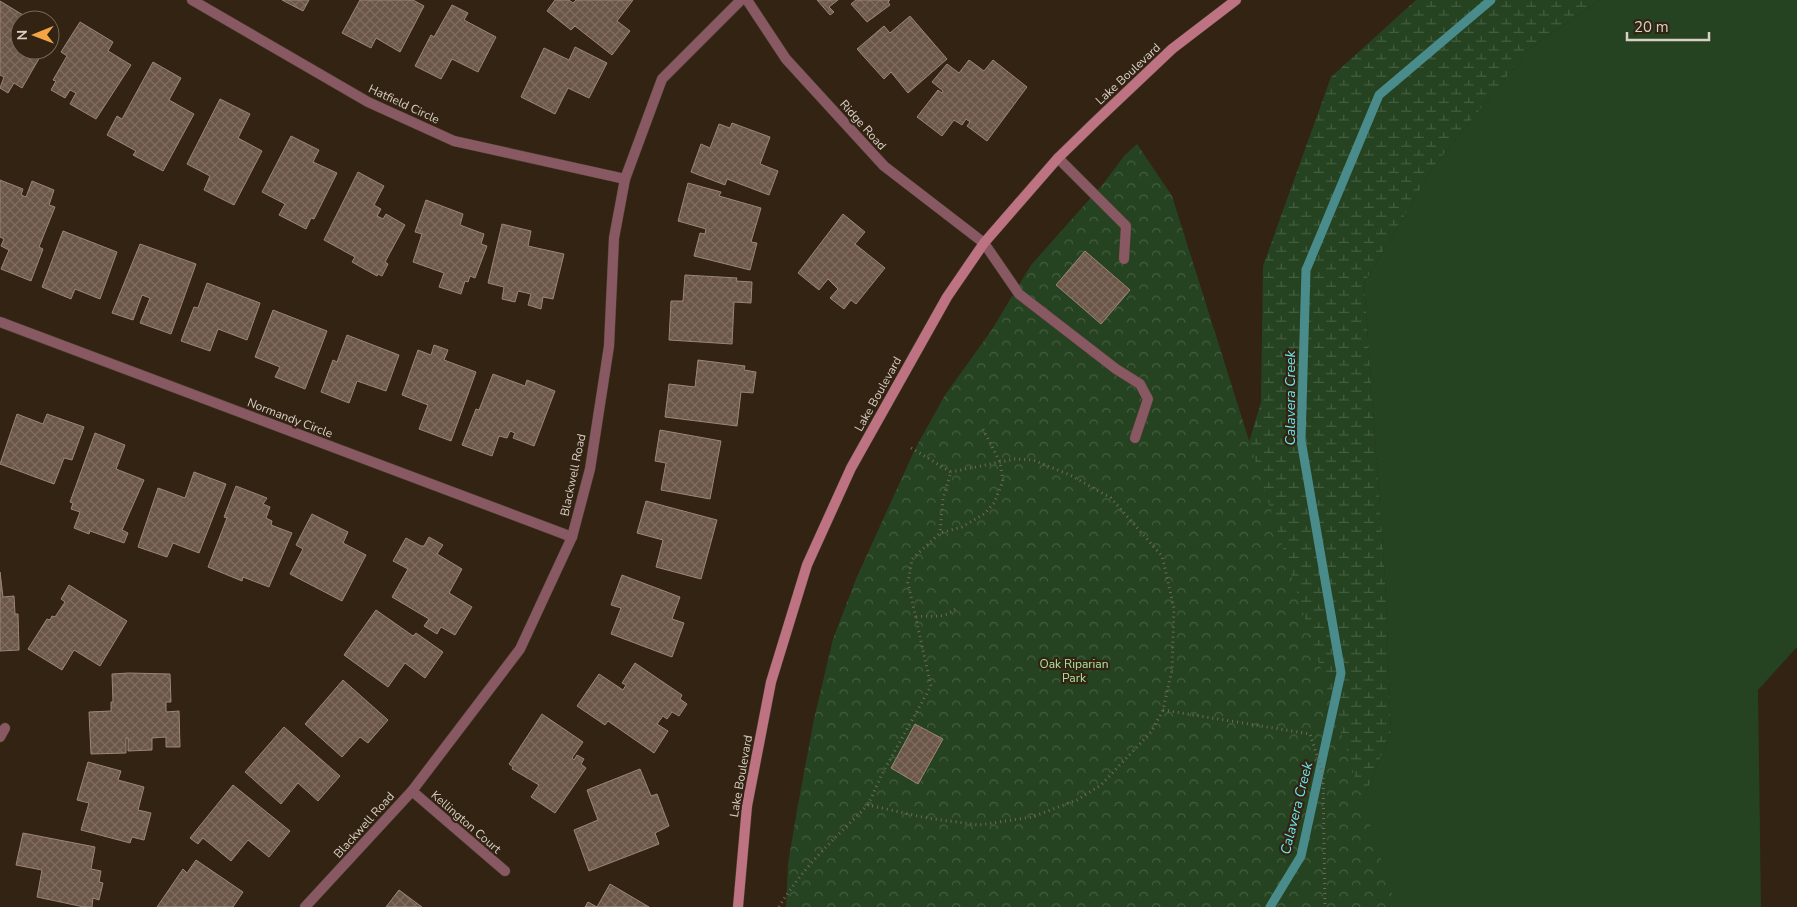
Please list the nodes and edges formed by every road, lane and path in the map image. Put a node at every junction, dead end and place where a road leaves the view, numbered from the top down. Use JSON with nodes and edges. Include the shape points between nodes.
{"nodes":[{"id":1,"x":192,"y":0,"type":"edge"},
{"id":2,"x":741,"y":0,"type":"edge"},
{"id":3,"x":747,"y":0,"type":"edge"},
{"id":4,"x":1236,"y":0,"type":"edge"},
{"id":5,"x":1058,"y":158,"type":"junction"},
{"id":6,"x":625,"y":180,"type":"junction"},
{"id":7,"x":984,"y":243,"type":"junction"},
{"id":8,"x":1124,"y":259,"type":"dead end"},
{"id":9,"x":0,"y":322,"type":"edge"},
{"id":10,"x":984,"y":429,"type":"dead end"},
{"id":11,"x":1135,"y":438,"type":"dead end"},
{"id":12,"x":911,"y":448,"type":"dead end"},
{"id":13,"x":1000,"y":462,"type":"junction"},
{"id":14,"x":951,"y":472,"type":"junction"},
{"id":15,"x":940,"y":533,"type":"junction"},
{"id":16,"x":572,"y":537,"type":"junction"},
{"id":17,"x":958,"y":608,"type":"dead end"},
{"id":18,"x":916,"y":617,"type":"junction"},
{"id":19,"x":1163,"y":710,"type":"junction"},
{"id":20,"x":412,"y":791,"type":"junction"},
{"id":21,"x":868,"y":805,"type":"junction"},
{"id":22,"x":505,"y":871,"type":"dead end"},
{"id":23,"x":305,"y":907,"type":"edge"},
{"id":24,"x":738,"y":907,"type":"edge"},
{"id":25,"x":779,"y":907,"type":"edge"},
{"id":26,"x":1325,"y":907,"type":"edge"}],
"edges":[{"from":1,"to":6,"type":"street","name":"Hatfield Circle","via":[[368,102],[454,142]]},
{"from":2,"to":6,"type":"street","name":"Blackwell Road","via":[[662,79]]},
{"from":3,"to":7,"type":"street","name":"Ridge Road","via":[[786,59],[884,166]]},
{"from":4,"to":5,"type":"main road","name":"Lake Boulevard","via":[[1172,49]]},
{"from":5,"to":7,"type":"main road","name":"Lake Boulevard"},
{"from":5,"to":8,"type":"street","via":[[1126,226]]},
{"from":6,"to":16,"type":"street","name":"Blackwell Road","via":[[614,238],[609,346],[590,469]]},
{"from":7,"to":11,"type":"street","name":"Ridge Road","via":[[1019,294],[1140,384],[1148,399]]},
{"from":7,"to":24,"type":"main road","name":"Lake Boulevard","via":[[947,296],[851,468],[807,565],[771,682],[747,806]]},
{"from":9,"to":16,"type":"street","name":"Normandy Circle"},
{"from":10,"to":13,"type":"path"},
{"from":12,"to":14,"type":"path"},
{"from":13,"to":14,"type":"path"},
{"from":13,"to":15,"type":"path","via":[[1003,481],[994,503],[984,514],[962,527]]},
{"from":13,"to":19,"type":"path","via":[[1016,458],[1033,460],[1070,475],[1111,498],[1162,556],[1174,608],[1172,670]]},
{"from":14,"to":15,"type":"path","via":[[943,498]]},
{"from":15,"to":18,"type":"path","via":[[912,559],[908,583]]},
{"from":16,"to":20,"type":"street","name":"Blackwell Road","via":[[520,649]]},
{"from":17,"to":18,"type":"path","via":[[942,617]]},
{"from":18,"to":21,"type":"path","via":[[932,686]]},
{"from":19,"to":21,"type":"path","via":[[1152,732],[1101,785],[1076,800],[1032,816],[980,825]]},
{"from":19,"to":26,"type":"path","via":[[1310,734],[1323,774]]},
{"from":20,"to":22,"type":"street","name":"Kellington Court"},
{"from":20,"to":23,"type":"street","name":"Blackwell Road"},
{"from":21,"to":25,"type":"path","via":[[812,861]]}]}
